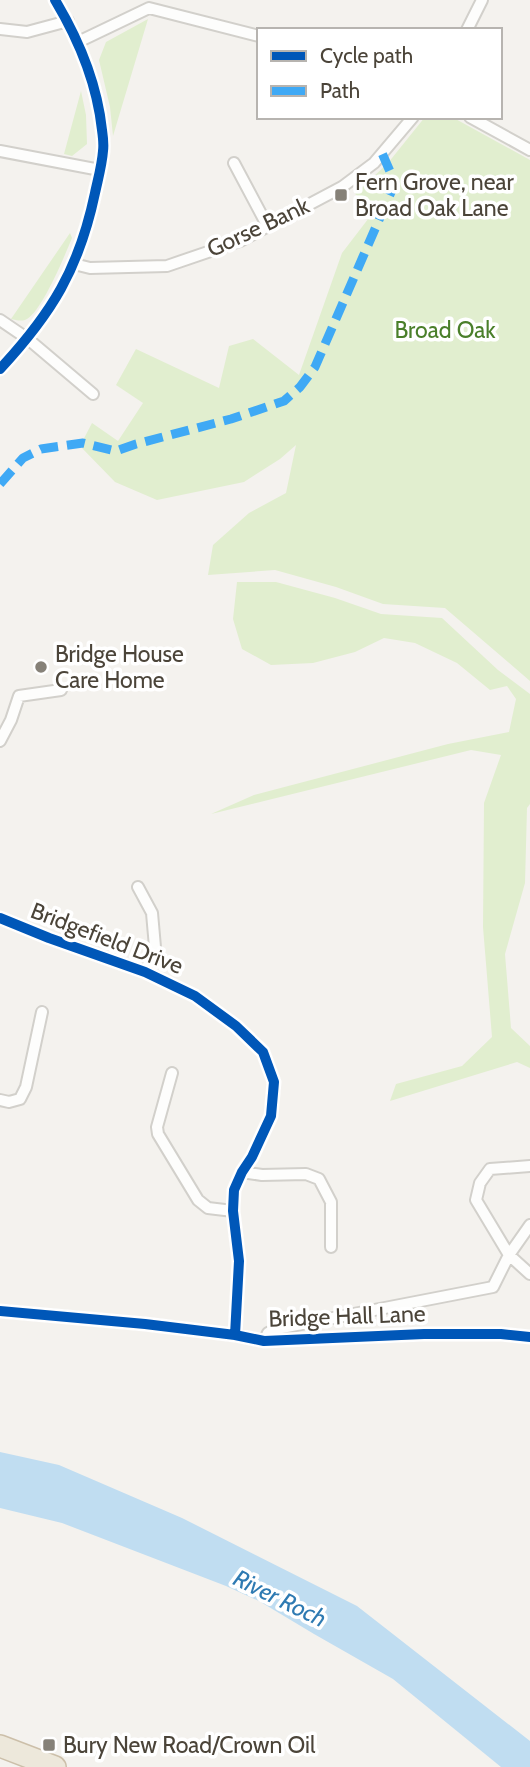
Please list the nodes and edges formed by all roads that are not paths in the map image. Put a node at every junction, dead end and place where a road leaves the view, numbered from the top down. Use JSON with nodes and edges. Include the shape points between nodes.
{"nodes":[{"id":1,"x":55,"y":0,"type":"edge"},
{"id":2,"x":482,"y":0,"type":"edge"},
{"id":3,"x":68,"y":21,"type":"junction"},
{"id":4,"x":468,"y":28,"type":"edge"},
{"id":5,"x":0,"y":29,"type":"edge"},
{"id":6,"x":257,"y":35,"type":"edge"},
{"id":7,"x":78,"y":42,"type":"junction"},
{"id":8,"x":411,"y":119,"type":"edge"},
{"id":9,"x":474,"y":119,"type":"edge"},
{"id":10,"x":530,"y":150,"type":"edge"},
{"id":11,"x":0,"y":151,"type":"edge"},
{"id":12,"x":234,"y":163,"type":"dead end"},
{"id":13,"x":100,"y":170,"type":"junction"},
{"id":14,"x":268,"y":227,"type":"junction"},
{"id":15,"x":74,"y":264,"type":"junction"},
{"id":16,"x":0,"y":320,"type":"edge"},
{"id":17,"x":28,"y":339,"type":"junction"},
{"id":18,"x":0,"y":369,"type":"edge"},
{"id":19,"x":93,"y":394,"type":"dead end"},
{"id":20,"x":61,"y":690,"type":"dead end"},
{"id":21,"x":0,"y":741,"type":"edge"},
{"id":22,"x":138,"y":887,"type":"dead end"},
{"id":23,"x":0,"y":918,"type":"edge"},
{"id":24,"x":145,"y":972,"type":"junction"},
{"id":25,"x":42,"y":1013,"type":"dead end"},
{"id":26,"x":172,"y":1073,"type":"dead end"},
{"id":27,"x":0,"y":1100,"type":"edge"},
{"id":28,"x":530,"y":1166,"type":"edge"},
{"id":29,"x":242,"y":1172,"type":"junction"},
{"id":30,"x":233,"y":1211,"type":"junction"},
{"id":31,"x":530,"y":1225,"type":"edge"},
{"id":32,"x":331,"y":1247,"type":"dead end"},
{"id":33,"x":509,"y":1255,"type":"junction"},
{"id":34,"x":530,"y":1274,"type":"edge"},
{"id":35,"x":0,"y":1311,"type":"edge"},
{"id":36,"x":235,"y":1335,"type":"junction"},
{"id":37,"x":530,"y":1337,"type":"edge"},
{"id":38,"x":264,"y":1342,"type":"junction"},
{"id":39,"x":0,"y":1746,"type":"edge"},
{"id":40,"x":55,"y":1767,"type":"edge"}],
"edges":[{"from":1,"to":3,"type":"street"},
{"from":2,"to":4,"type":"street"},
{"from":3,"to":5,"type":"street","via":[[27,32]]},
{"from":3,"to":7,"type":"street"},
{"from":6,"to":7,"type":"street","via":[[149,8]]},
{"from":7,"to":13,"type":"street","via":[[100,114],[104,149]]},
{"from":8,"to":14,"type":"street","name":"Gorse Bank","via":[[374,163],[353,179]]},
{"from":9,"to":10,"type":"street"},
{"from":11,"to":13,"type":"street"},
{"from":12,"to":14,"type":"street"},
{"from":13,"to":15,"type":"street"},
{"from":14,"to":15,"type":"street","name":"Gorse Bank","via":[[167,266],[90,268]]},
{"from":15,"to":17,"type":"street","via":[[55,302]]},
{"from":16,"to":17,"type":"street"},
{"from":17,"to":18,"type":"street"},
{"from":17,"to":19,"type":"street"},
{"from":20,"to":21,"type":"street","via":[[19,696]]},
{"from":22,"to":24,"type":"street","via":[[152,913],[155,947]]},
{"from":23,"to":24,"type":"street","name":"Bridgefield Drive"},
{"from":24,"to":29,"type":"street","name":"Bridgefield Drive","via":[[195,996],[263,1052],[274,1082],[271,1116]]},
{"from":25,"to":27,"type":"street","via":[[26,1087],[20,1099]]},
{"from":26,"to":30,"type":"street","via":[[158,1134],[198,1200],[208,1208]]},
{"from":28,"to":33,"type":"street","via":[[490,1169],[480,1183],[476,1200]]},
{"from":29,"to":30,"type":"street","name":"Bridgefield Drive","via":[[234,1190]]},
{"from":29,"to":32,"type":"street","via":[[306,1174],[319,1179],[331,1202]]},
{"from":30,"to":36,"type":"street","name":"Bridgefield Drive","via":[[239,1261]]},
{"from":31,"to":33,"type":"street"},
{"from":33,"to":34,"type":"street"},
{"from":33,"to":38,"type":"street","via":[[493,1287],[276,1329]]},
{"from":35,"to":36,"type":"street","name":"Bridge Hall Lane"},
{"from":36,"to":38,"type":"street","name":"Bridge Hall Lane"},
{"from":37,"to":38,"type":"street","name":"Bridge Hall Lane","via":[[424,1334]]},
{"from":39,"to":40,"type":"highway"}]}
